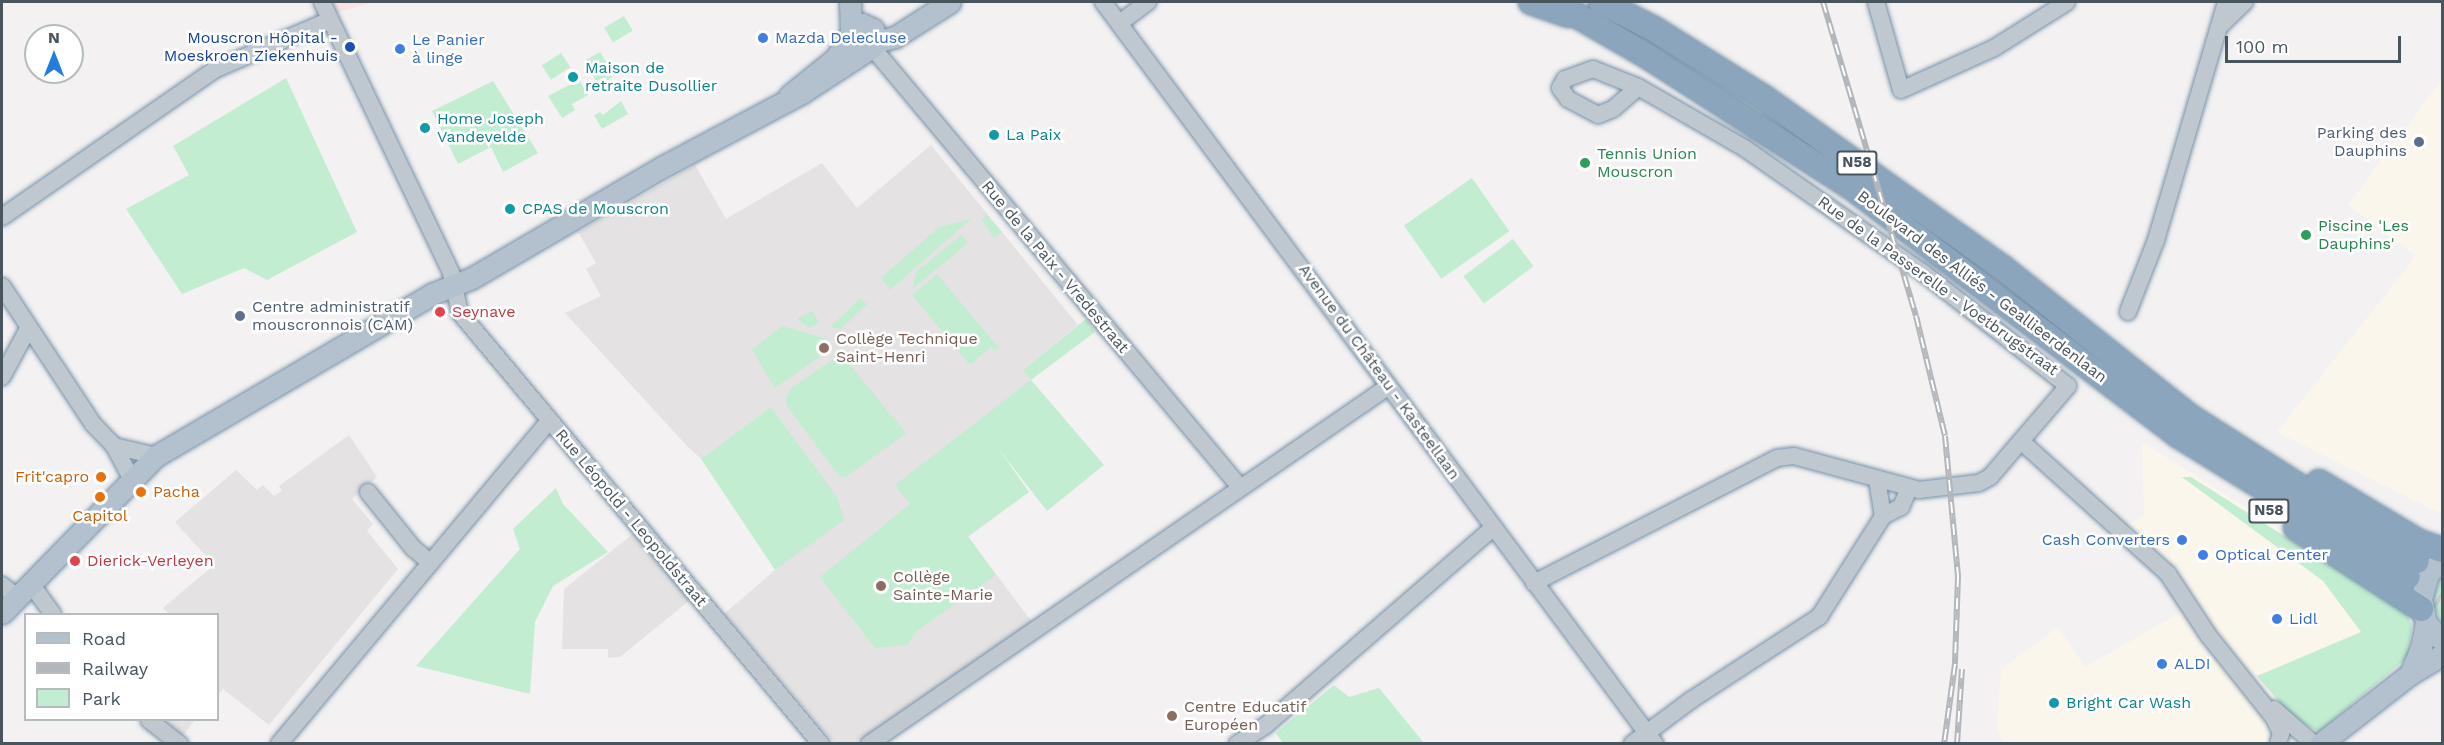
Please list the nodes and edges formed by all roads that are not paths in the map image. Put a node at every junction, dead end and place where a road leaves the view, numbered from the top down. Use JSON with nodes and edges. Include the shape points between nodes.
{"nodes":[{"id":1,"x":322,"y":2,"type":"edge"},
{"id":2,"x":850,"y":2,"type":"edge"},
{"id":3,"x":950,"y":2,"type":"edge"},
{"id":4,"x":1103,"y":2,"type":"edge"},
{"id":5,"x":1148,"y":2,"type":"edge"},
{"id":6,"x":1531,"y":2,"type":"edge"},
{"id":7,"x":1554,"y":2,"type":"edge"},
{"id":8,"x":1600,"y":2,"type":"edge"},
{"id":9,"x":1614,"y":2,"type":"edge"},
{"id":10,"x":1876,"y":2,"type":"edge"},
{"id":11,"x":2067,"y":2,"type":"edge"},
{"id":12,"x":2226,"y":2,"type":"edge"},
{"id":13,"x":2246,"y":2,"type":"edge"},
{"id":14,"x":1583,"y":18,"type":"junction"},
{"id":15,"x":330,"y":20,"type":"junction"},
{"id":16,"x":1121,"y":22,"type":"junction"},
{"id":17,"x":2221,"y":25,"type":"junction"},
{"id":18,"x":1654,"y":28,"type":"junction"},
{"id":19,"x":862,"y":42,"type":"junction"},
{"id":20,"x":1638,"y":87,"type":"dead end"},
{"id":21,"x":2,"y":217,"type":"edge"},
{"id":22,"x":453,"y":285,"type":"junction"},
{"id":23,"x":2,"y":286,"type":"edge"},
{"id":24,"x":2128,"y":312,"type":"dead end"},
{"id":25,"x":28,"y":329,"type":"junction"},
{"id":26,"x":2,"y":376,"type":"edge"},
{"id":27,"x":1389,"y":386,"type":"junction"},
{"id":28,"x":2128,"y":400,"type":"junction"},
{"id":29,"x":2189,"y":416,"type":"junction"},
{"id":30,"x":550,"y":420,"type":"junction"},
{"id":31,"x":2022,"y":442,"type":"junction"},
{"id":32,"x":114,"y":446,"type":"junction"},
{"id":33,"x":143,"y":467,"type":"junction"},
{"id":34,"x":1877,"y":479,"type":"junction"},
{"id":35,"x":1239,"y":486,"type":"junction"},
{"id":36,"x":1909,"y":488,"type":"junction"},
{"id":37,"x":368,"y":492,"type":"dead end"},
{"id":38,"x":1883,"y":516,"type":"junction"},
{"id":39,"x":1494,"y":527,"type":"junction"},
{"id":40,"x":2442,"y":550,"type":"edge"},
{"id":41,"x":2442,"y":559,"type":"edge"},
{"id":42,"x":430,"y":563,"type":"junction"},
{"id":43,"x":1534,"y":583,"type":"junction"},
{"id":44,"x":2,"y":585,"type":"edge"},
{"id":45,"x":12,"y":602,"type":"edge"},
{"id":46,"x":47,"y":613,"type":"edge"},
{"id":47,"x":2424,"y":616,"type":"junction"},
{"id":48,"x":2442,"y":640,"type":"edge"},
{"id":49,"x":2442,"y":655,"type":"edge"},
{"id":50,"x":2410,"y":674,"type":"junction"},
{"id":51,"x":2256,"y":693,"type":"junction"},
{"id":52,"x":150,"y":721,"type":"edge"},
{"id":53,"x":1643,"y":740,"type":"edge"},
{"id":54,"x":180,"y":744,"type":"edge"},
{"id":55,"x":279,"y":744,"type":"edge"},
{"id":56,"x":821,"y":744,"type":"edge"},
{"id":57,"x":869,"y":744,"type":"edge"},
{"id":58,"x":1237,"y":744,"type":"edge"},
{"id":59,"x":2278,"y":744,"type":"edge"},
{"id":60,"x":2314,"y":744,"type":"edge"},
{"id":61,"x":2320,"y":744,"type":"edge"}],
"edges":[{"from":1,"to":15,"type":"street","name":"Rue Léopold - Leopoldstraat"},
{"from":2,"to":19,"type":"main road"},
{"from":3,"to":19,"type":"main road","via":[[895,37]]},
{"from":4,"to":16,"type":"street","name":"Avenue du Château - Kasteellaan"},
{"from":5,"to":16,"type":"street"},
{"from":6,"to":14,"type":"highway","via":[[1557,14]]},
{"from":7,"to":14,"type":"highway","name":"Boulevard des Alliés - Geallieerdenlaan","number":"N58"},
{"from":8,"to":18,"type":"highway","name":"Boulevard des Alliés - Geallieerdenlaan","number":"N58"},
{"from":9,"to":18,"type":"highway"},
{"from":10,"to":11,"type":"street","via":[[1900,90],[1994,48]]},
{"from":12,"to":17,"type":"street"},
{"from":13,"to":17,"type":"street"},
{"from":14,"to":28,"type":"highway","name":"Boulevard des Alliés - Geallieerdenlaan","number":"N58","via":[[1854,189]]},
{"from":15,"to":21,"type":"street","via":[[216,69]]},
{"from":15,"to":22,"type":"street","name":"Rue Léopold - Leopoldstraat","via":[[429,224]]},
{"from":16,"to":27,"type":"street","name":"Avenue du Château - Kasteellaan"},
{"from":17,"to":24,"type":"street","via":[[2191,113],[2156,240]]},
{"from":18,"to":29,"type":"highway","name":"Boulevard des Alliés - Geallieerdenlaan","number":"N58","via":[[1906,196],[2054,306]]},
{"from":19,"to":22,"type":"main road","via":[[803,92],[789,96]]},
{"from":19,"to":35,"type":"street","name":"Rue de la Paix - Vredestraat"},
{"from":20,"to":31,"type":"street","name":"Rue de la Passerelle - Voetbrugstraat","via":[[1767,162],[2068,382]]},
{"from":22,"to":30,"type":"street","name":"Rue Léopold - Leopoldstraat","via":[[460,313]]},
{"from":22,"to":33,"type":"main road"},
{"from":23,"to":25,"type":"street"},
{"from":25,"to":26,"type":"street"},
{"from":25,"to":32,"type":"street","via":[[93,424]]},
{"from":27,"to":35,"type":"street"},
{"from":27,"to":39,"type":"street","name":"Avenue du Château - Kasteellaan"},
{"from":28,"to":29,"type":"highway","name":"Boulevard des Alliés - Geallieerdenlaan","number":"N58","via":[[2224,466],[2412,569]]},
{"from":28,"to":47,"type":"highway","number":"N58","via":[[2175,446]]},
{"from":29,"to":40,"type":"highway","number":"N58","via":[[2248,439],[2419,542]]},
{"from":30,"to":42,"type":"street"},
{"from":30,"to":56,"type":"street","name":"Rue Léopold - Leopoldstraat"},
{"from":31,"to":36,"type":"street","name":"Rue de la Passerelle - Voetbrugstraat","via":[[1985,481],[1927,490]]},
{"from":31,"to":51,"type":"street","via":[[2168,574],[2208,635]]},
{"from":32,"to":33,"type":"street"},
{"from":32,"to":33,"type":"street"},
{"from":33,"to":45,"type":"main road"},
{"from":34,"to":36,"type":"street","name":"Rue de la Passerelle - Voetbrugstraat"},
{"from":34,"to":38,"type":"street"},
{"from":34,"to":43,"type":"street","name":"Rue de la Passerelle - Voetbrugstraat","via":[[1794,456],[1777,458]]},
{"from":35,"to":57,"type":"street"},
{"from":36,"to":38,"type":"street","via":[[1901,507]]},
{"from":37,"to":42,"type":"street"},
{"from":38,"to":53,"type":"street","via":[[1819,617]]},
{"from":39,"to":43,"type":"street","name":"Avenue du Château - Kasteellaan"},
{"from":39,"to":58,"type":"street","via":[[1265,726]]},
{"from":41,"to":47,"type":"main road","via":[[2422,588]]},
{"from":42,"to":55,"type":"street"},
{"from":43,"to":53,"type":"street","name":"Avenue du Château - Kasteellaan"},
{"from":44,"to":45,"type":"street"},
{"from":45,"to":46,"type":"street"},
{"from":47,"to":48,"type":"main road"},
{"from":47,"to":50,"type":"main road","via":[[2421,648]]},
{"from":49,"to":50,"type":"main road"},
{"from":50,"to":61,"type":"main road"},
{"from":51,"to":59,"type":"street","via":[[2279,726]]},
{"from":51,"to":60,"type":"street"},
{"from":52,"to":54,"type":"street"}]}
